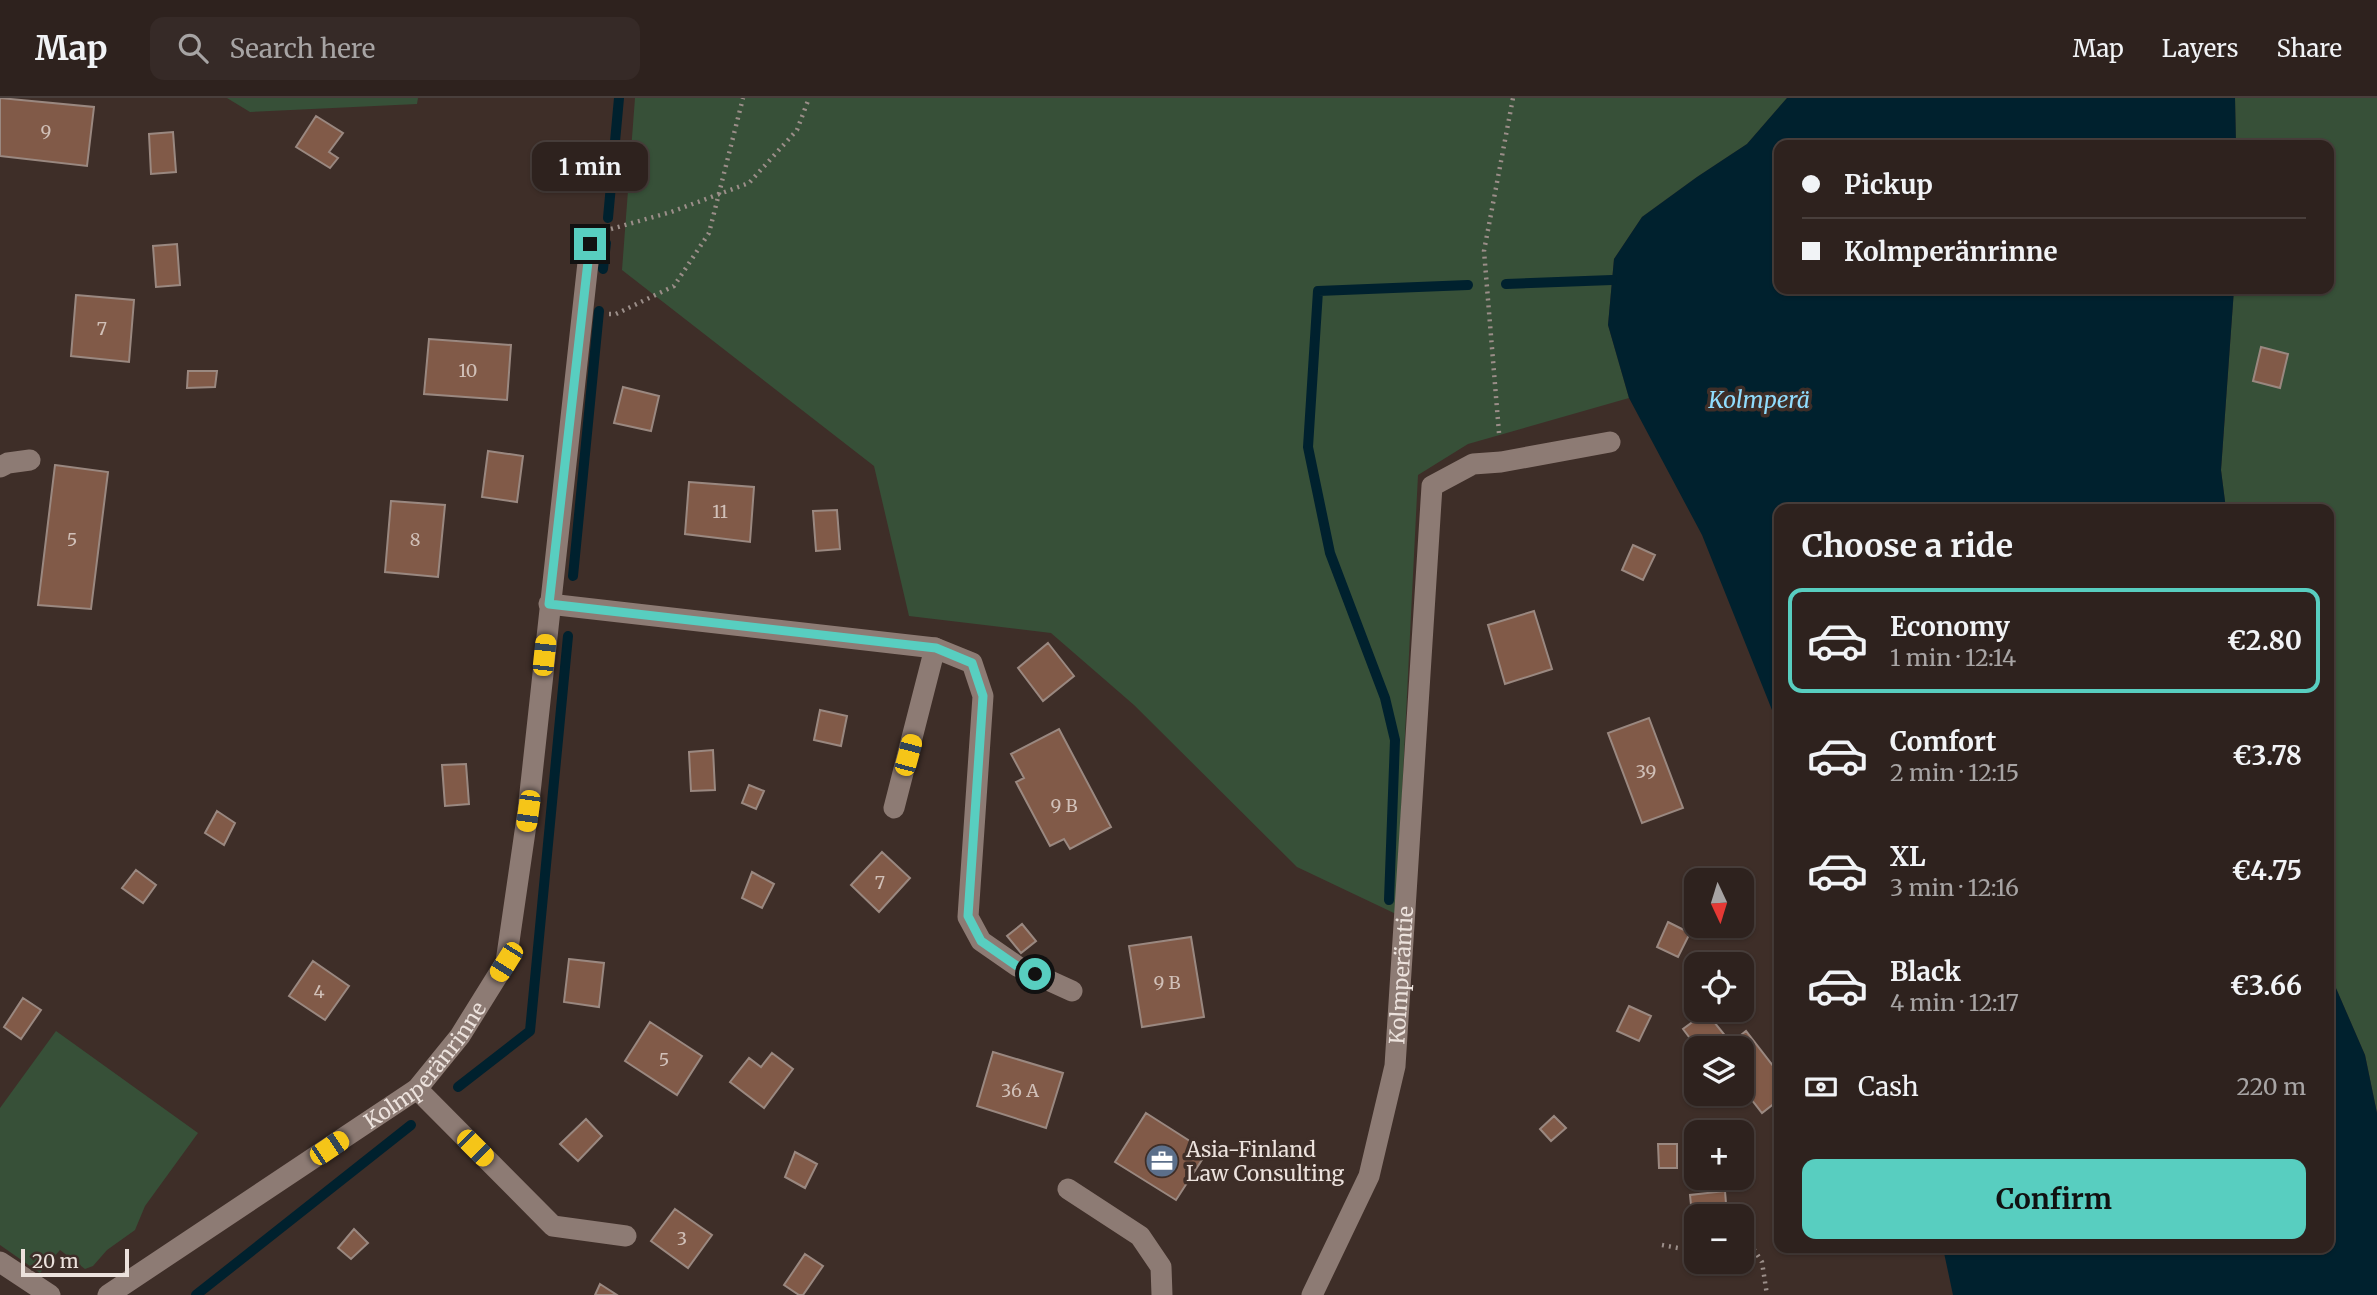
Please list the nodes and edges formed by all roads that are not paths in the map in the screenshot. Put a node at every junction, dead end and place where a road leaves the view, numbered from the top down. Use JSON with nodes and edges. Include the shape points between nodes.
{"nodes":[{"id":1,"x":590,"y":244,"type":"road end"},
{"id":2,"x":1610,"y":442,"type":"dead end"},
{"id":3,"x":30,"y":460,"type":"dead end"},
{"id":4,"x":0,"y":467,"type":"edge"},
{"id":5,"x":549,"y":604,"type":"junction"},
{"id":6,"x":936,"y":648,"type":"junction"},
{"id":7,"x":894,"y":808,"type":"dead end"},
{"id":8,"x":1072,"y":990,"type":"dead end"},
{"id":9,"x":417,"y":1089,"type":"junction"},
{"id":10,"x":1068,"y":1189,"type":"dead end"},
{"id":11,"x":626,"y":1236,"type":"dead end"},
{"id":12,"x":0,"y":1262,"type":"edge"},
{"id":13,"x":50,"y":1295,"type":"edge"},
{"id":14,"x":108,"y":1295,"type":"edge"},
{"id":15,"x":1162,"y":1295,"type":"edge"},
{"id":16,"x":1312,"y":1295,"type":"edge"}],
"edges":[{"from":1,"to":5,"type":"street","name":"Kolmperänrinne"},
{"from":2,"to":16,"type":"street","name":"Kolmperäntie","via":[[1473,464],[1432,486],[1395,1066],[1369,1176]]},
{"from":3,"to":4,"type":"street"},
{"from":5,"to":6,"type":"street"},
{"from":5,"to":9,"type":"street","name":"Kolmperänrinne","via":[[528,811],[506,962],[460,1036]]},
{"from":6,"to":7,"type":"street"},
{"from":6,"to":8,"type":"street","via":[[972,663],[983,696],[968,916],[981,941],[1017,966]]},
{"from":9,"to":11,"type":"street","via":[[553,1226]]},
{"from":9,"to":14,"type":"street","name":"Kolmperänrinne"},
{"from":10,"to":15,"type":"street","via":[[1140,1236],[1161,1267]]},
{"from":12,"to":13,"type":"street"}]}
